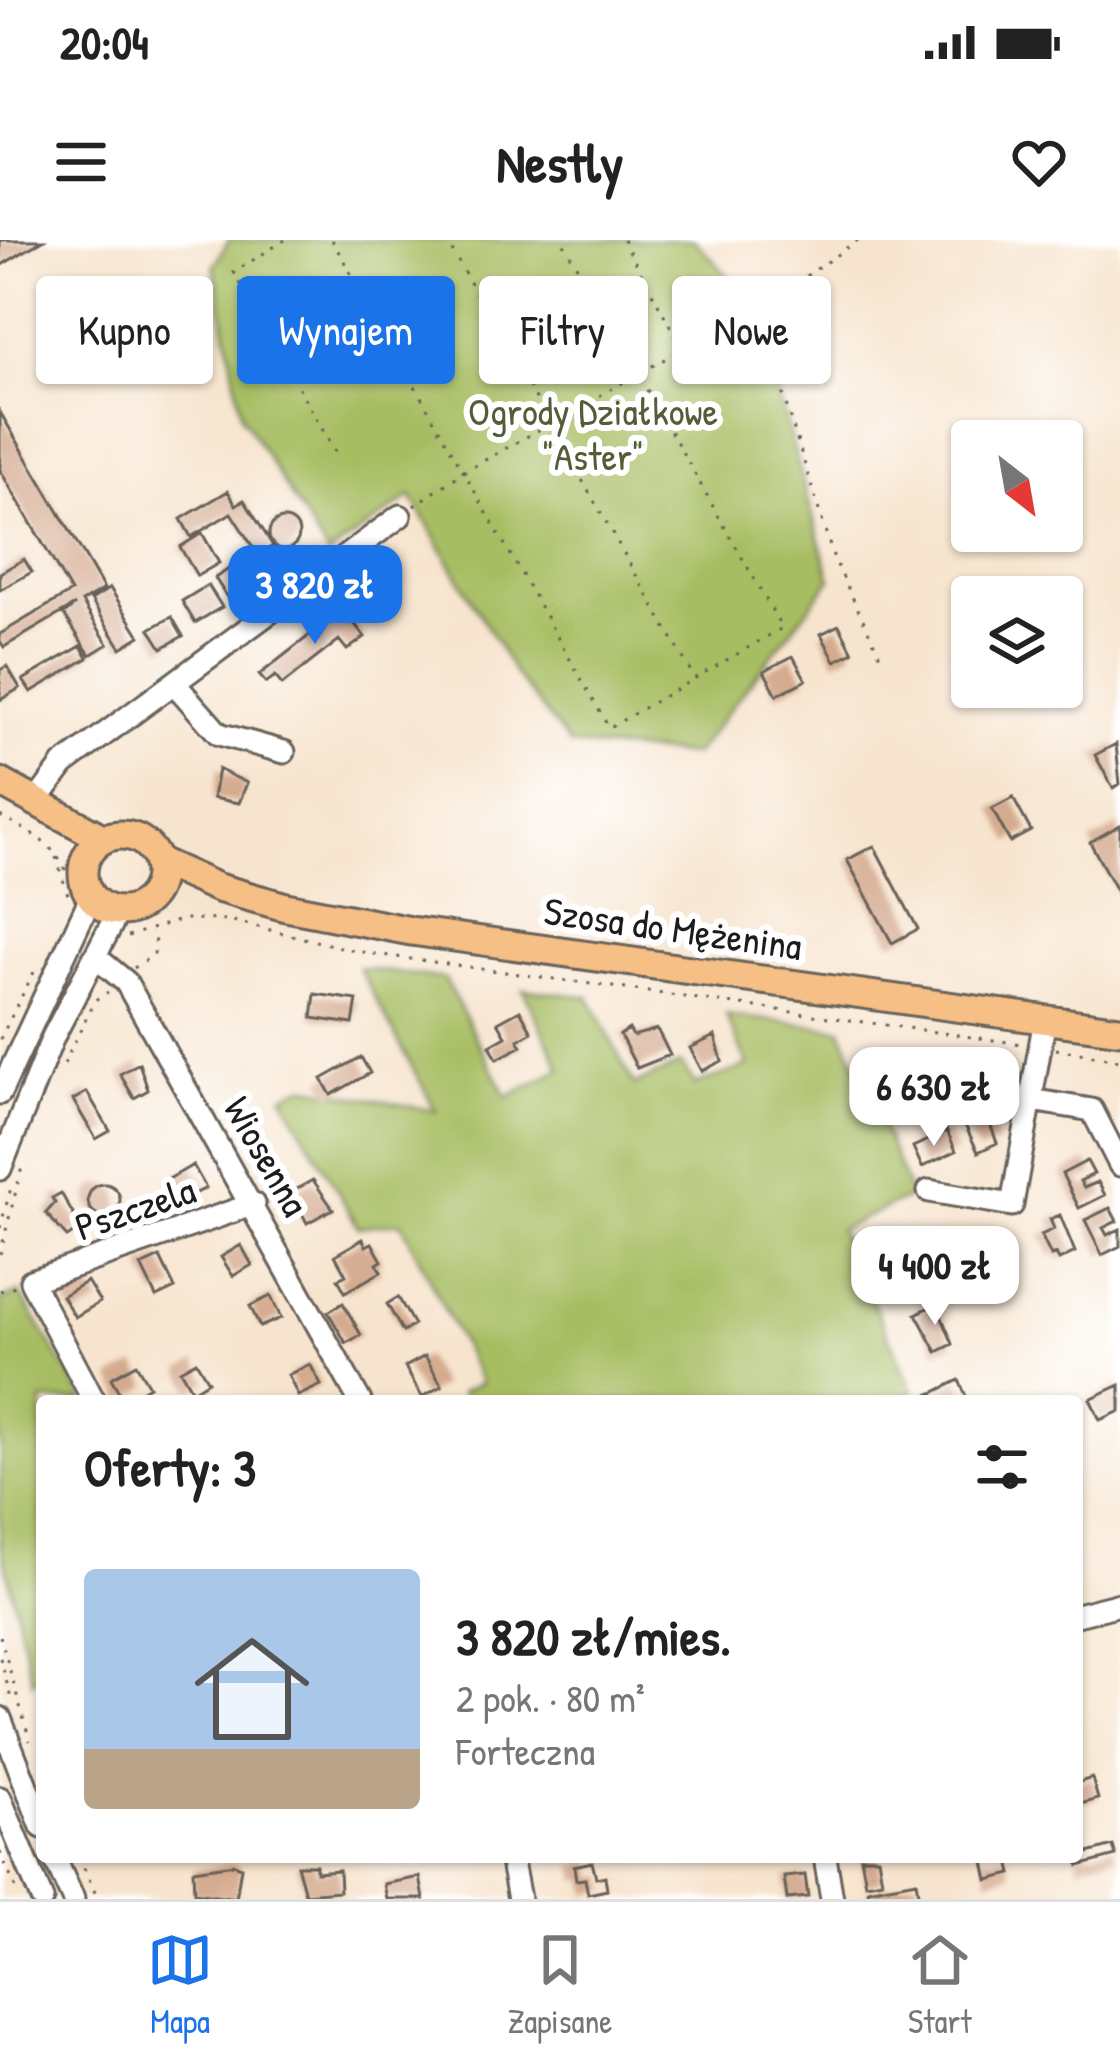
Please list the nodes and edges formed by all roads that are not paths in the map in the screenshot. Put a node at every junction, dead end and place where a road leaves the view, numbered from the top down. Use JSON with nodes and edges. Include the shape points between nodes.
{"nodes":[{"id":1,"x":400,"y":516,"type":"road end"},
{"id":2,"x":174,"y":683,"type":"junction"},
{"id":3,"x":284,"y":752,"type":"dead end"},
{"id":4,"x":0,"y":782,"type":"edge"},
{"id":5,"x":46,"y":808,"type":"junction"},
{"id":6,"x":104,"y":839,"type":"junction"},
{"id":7,"x":85,"y":860,"type":"junction"},
{"id":8,"x":158,"y":861,"type":"junction"},
{"id":9,"x":218,"y":888,"type":"junction"},
{"id":10,"x":155,"y":892,"type":"junction"},
{"id":11,"x":80,"y":911,"type":"junction"},
{"id":12,"x":118,"y":926,"type":"junction"},
{"id":13,"x":97,"y":958,"type":"junction"},
{"id":14,"x":1120,"y":1030,"type":"edge"},
{"id":15,"x":1042,"y":1033,"type":"junction"},
{"id":16,"x":3,"y":1086,"type":"edge"},
{"id":17,"x":30,"y":1090,"type":"junction"},
{"id":18,"x":1030,"y":1100,"type":"junction"},
{"id":19,"x":1120,"y":1165,"type":"edge"},
{"id":20,"x":0,"y":1169,"type":"edge"},
{"id":21,"x":929,"y":1191,"type":"dead end"},
{"id":22,"x":254,"y":1204,"type":"junction"},
{"id":23,"x":91,"y":1395,"type":"edge"},
{"id":24,"x":357,"y":1395,"type":"edge"},
{"id":25,"x":1120,"y":1604,"type":"edge"},
{"id":26,"x":1083,"y":1613,"type":"edge"},
{"id":27,"x":0,"y":1718,"type":"edge"},
{"id":28,"x":0,"y":1798,"type":"edge"},
{"id":29,"x":36,"y":1811,"type":"edge"},
{"id":30,"x":5,"y":1852,"type":"edge"},
{"id":31,"x":57,"y":1863,"type":"edge"},
{"id":32,"x":512,"y":1863,"type":"edge"},
{"id":33,"x":826,"y":1863,"type":"edge"},
{"id":34,"x":42,"y":1899,"type":"edge"},
{"id":35,"x":73,"y":1899,"type":"edge"},
{"id":36,"x":520,"y":1899,"type":"edge"},
{"id":37,"x":832,"y":1899,"type":"edge"}],
"edges":[{"from":1,"to":2,"type":"street"},
{"from":2,"to":3,"type":"street","via":[[219,734]]},
{"from":2,"to":5,"type":"street","via":[[64,765]]},
{"from":4,"to":5,"type":"main road"},
{"from":5,"to":6,"type":"main road"},
{"from":5,"to":7,"type":"main road"},
{"from":6,"to":7,"type":"main road"},
{"from":6,"to":8,"type":"main road","via":[[136,838]]},
{"from":7,"to":11,"type":"main road"},
{"from":8,"to":9,"type":"main road","name":"Szosa do Mężenina"},
{"from":8,"to":10,"type":"main road"},
{"from":9,"to":10,"type":"main road","name":"Szosa do Mężenina"},
{"from":9,"to":15,"type":"main road","name":"Szosa do Mężenina","via":[[411,931]]},
{"from":10,"to":12,"type":"main road"},
{"from":11,"to":12,"type":"main road"},
{"from":11,"to":16,"type":"street"},
{"from":12,"to":13,"type":"street"},
{"from":13,"to":17,"type":"street"},
{"from":13,"to":22,"type":"street","name":"Wiosenna","via":[[125,982]]},
{"from":14,"to":15,"type":"main road","name":"Szosa do Mężenina"},
{"from":15,"to":18,"type":"street"},
{"from":16,"to":17,"type":"street"},
{"from":17,"to":20,"type":"street"},
{"from":18,"to":19,"type":"street","via":[[1092,1110]]},
{"from":18,"to":21,"type":"street","via":[[1012,1205]]},
{"from":22,"to":23,"type":"street","name":"Pszczela","via":[[31,1281]]},
{"from":22,"to":24,"type":"street","name":"Wiosenna"},
{"from":25,"to":26,"type":"street"},
{"from":27,"to":29,"type":"street"},
{"from":28,"to":30,"type":"street"},
{"from":30,"to":34,"type":"street"},
{"from":31,"to":35,"type":"street"},
{"from":32,"to":36,"type":"street"},
{"from":33,"to":37,"type":"street"}]}
